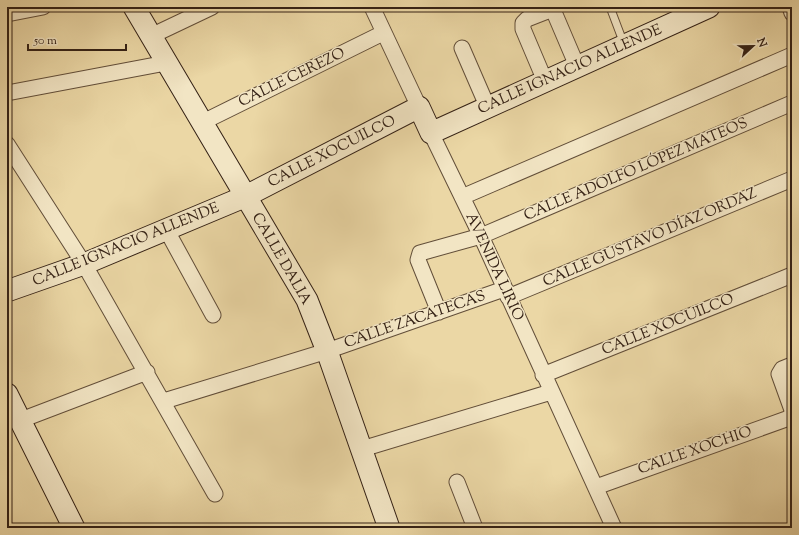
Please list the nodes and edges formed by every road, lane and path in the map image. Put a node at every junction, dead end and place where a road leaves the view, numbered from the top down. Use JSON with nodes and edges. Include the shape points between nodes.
{"nodes":[{"id":1,"x":43,"y":7,"type":"edge"},
{"id":2,"x":134,"y":7,"type":"edge"},
{"id":3,"x":212,"y":7,"type":"edge"},
{"id":4,"x":372,"y":7,"type":"edge"},
{"id":5,"x":610,"y":7,"type":"edge"},
{"id":6,"x":709,"y":7,"type":"edge"},
{"id":7,"x":790,"y":7,"type":"edge"},
{"id":8,"x":792,"y":13,"type":"edge"},
{"id":9,"x":7,"y":14,"type":"edge"},
{"id":10,"x":383,"y":33,"type":"junction"},
{"id":11,"x":151,"y":36,"type":"junction"},
{"id":12,"x":625,"y":45,"type":"junction"},
{"id":13,"x":462,"y":48,"type":"dead end"},
{"id":14,"x":792,"y":55,"type":"edge"},
{"id":15,"x":166,"y":63,"type":"junction"},
{"id":16,"x":577,"y":66,"type":"junction"},
{"id":17,"x":545,"y":81,"type":"junction"},
{"id":18,"x":7,"y":93,"type":"edge"},
{"id":19,"x":792,"y":104,"type":"edge"},
{"id":20,"x":419,"y":107,"type":"junction"},
{"id":21,"x":488,"y":108,"type":"junction"},
{"id":22,"x":201,"y":123,"type":"junction"},
{"id":23,"x":431,"y":133,"type":"junction"},
{"id":24,"x":7,"y":144,"type":"edge"},
{"id":25,"x":792,"y":179,"type":"edge"},
{"id":26,"x":244,"y":197,"type":"junction"},
{"id":27,"x":462,"y":197,"type":"junction"},
{"id":28,"x":166,"y":229,"type":"junction"},
{"id":29,"x":481,"y":236,"type":"junction"},
{"id":30,"x":84,"y":264,"type":"junction"},
{"id":31,"x":792,"y":275,"type":"edge"},
{"id":32,"x":7,"y":292,"type":"edge"},
{"id":33,"x":506,"y":293,"type":"junction"},
{"id":34,"x":439,"y":312,"type":"junction"},
{"id":35,"x":213,"y":315,"type":"dead end"},
{"id":36,"x":326,"y":351,"type":"junction"},
{"id":37,"x":792,"y":365,"type":"edge"},
{"id":38,"x":147,"y":372,"type":"junction"},
{"id":39,"x":543,"y":375,"type":"junction"},
{"id":40,"x":551,"y":392,"type":"junction"},
{"id":41,"x":7,"y":394,"type":"edge"},
{"id":42,"x":164,"y":401,"type":"junction"},
{"id":43,"x":792,"y":410,"type":"edge"},
{"id":44,"x":792,"y":413,"type":"edge"},
{"id":45,"x":21,"y":420,"type":"junction"},
{"id":46,"x":362,"y":449,"type":"junction"},
{"id":47,"x":457,"y":482,"type":"dead end"},
{"id":48,"x":596,"y":487,"type":"junction"},
{"id":49,"x":216,"y":494,"type":"dead end"},
{"id":50,"x":74,"y":528,"type":"edge"},
{"id":51,"x":389,"y":528,"type":"edge"},
{"id":52,"x":475,"y":528,"type":"edge"},
{"id":53,"x":614,"y":528,"type":"edge"}],
"edges":[{"from":1,"to":9,"type":"street"},
{"from":2,"to":11,"type":"street","name":"CALLE DALIA"},
{"from":3,"to":11,"type":"street"},
{"from":4,"to":10,"type":"street","name":"AVENIDA LIRIO"},
{"from":5,"to":12,"type":"lane"},
{"from":6,"to":12,"type":"street","name":"CALLE IGNACIO ALLENDE"},
{"from":7,"to":8,"type":"street"},
{"from":10,"to":20,"type":"street","name":"AVENIDA LIRIO"},
{"from":10,"to":22,"type":"street","name":"CALLE CEREZO"},
{"from":11,"to":15,"type":"street","name":"CALLE DALIA"},
{"from":12,"to":16,"type":"street","name":"CALLE IGNACIO ALLENDE"},
{"from":13,"to":21,"type":"street"},
{"from":14,"to":27,"type":"street"},
{"from":15,"to":18,"type":"street"},
{"from":15,"to":22,"type":"street","name":"CALLE DALIA"},
{"from":16,"to":17,"type":"street","name":"CALLE IGNACIO ALLENDE"},
{"from":16,"to":17,"type":"street","via":[[554,12],[550,10],[527,19],[523,23],[523,29]]},
{"from":17,"to":21,"type":"street","name":"CALLE IGNACIO ALLENDE"},
{"from":19,"to":29,"type":"street","name":"CALLE ADOLFO LÓPEZ MATEOS"},
{"from":20,"to":23,"type":"street","name":"AVENIDA LIRIO"},
{"from":20,"to":26,"type":"street","name":"CALLE XOCUILCO"},
{"from":21,"to":23,"type":"street","name":"CALLE IGNACIO ALLENDE"},
{"from":22,"to":26,"type":"street","name":"CALLE DALIA"},
{"from":23,"to":27,"type":"street","name":"AVENIDA LIRIO"},
{"from":24,"to":30,"type":"street"},
{"from":25,"to":33,"type":"street","name":"CALLE GUSTAVO DÍAZ ORDAZ"},
{"from":26,"to":28,"type":"street","name":"CALLE IGNACIO ALLENDE"},
{"from":26,"to":36,"type":"street","name":"CALLE DALIA","via":[[307,300]]},
{"from":27,"to":29,"type":"street","name":"AVENIDA LIRIO"},
{"from":28,"to":30,"type":"street","name":"CALLE IGNACIO ALLENDE"},
{"from":28,"to":35,"type":"street"},
{"from":29,"to":33,"type":"street","name":"AVENIDA LIRIO"},
{"from":29,"to":34,"type":"street","name":"CALLE ADOLFO LÓPEZ MATEOS","via":[[418,254],[418,260]]},
{"from":30,"to":32,"type":"street","name":"CALLE IGNACIO ALLENDE"},
{"from":30,"to":38,"type":"street"},
{"from":31,"to":39,"type":"street","name":"CALLE XOCUILCO"},
{"from":33,"to":34,"type":"street","name":"CALLE ZACATECAS"},
{"from":33,"to":39,"type":"street","name":"AVENIDA LIRIO"},
{"from":34,"to":36,"type":"street","name":"CALLE ZACATECAS"},
{"from":36,"to":42,"type":"street","name":"CALLE ZACATECAS"},
{"from":36,"to":46,"type":"street","name":"CALLE DALIA"},
{"from":37,"to":43,"type":"street","via":[[782,369],[779,374]]},
{"from":38,"to":42,"type":"street"},
{"from":38,"to":45,"type":"street"},
{"from":39,"to":40,"type":"street","name":"AVENIDA LIRIO"},
{"from":40,"to":46,"type":"street"},
{"from":40,"to":48,"type":"street","name":"AVENIDA LIRIO"},
{"from":41,"to":45,"type":"street"},
{"from":42,"to":49,"type":"street"},
{"from":44,"to":48,"type":"street","name":"CALLE XOCHIO","via":[[788,418]]},
{"from":45,"to":50,"type":"street"},
{"from":46,"to":51,"type":"street","name":"CALLE DALIA"},
{"from":47,"to":52,"type":"street"},
{"from":48,"to":53,"type":"street","name":"AVENIDA LIRIO"}]}
